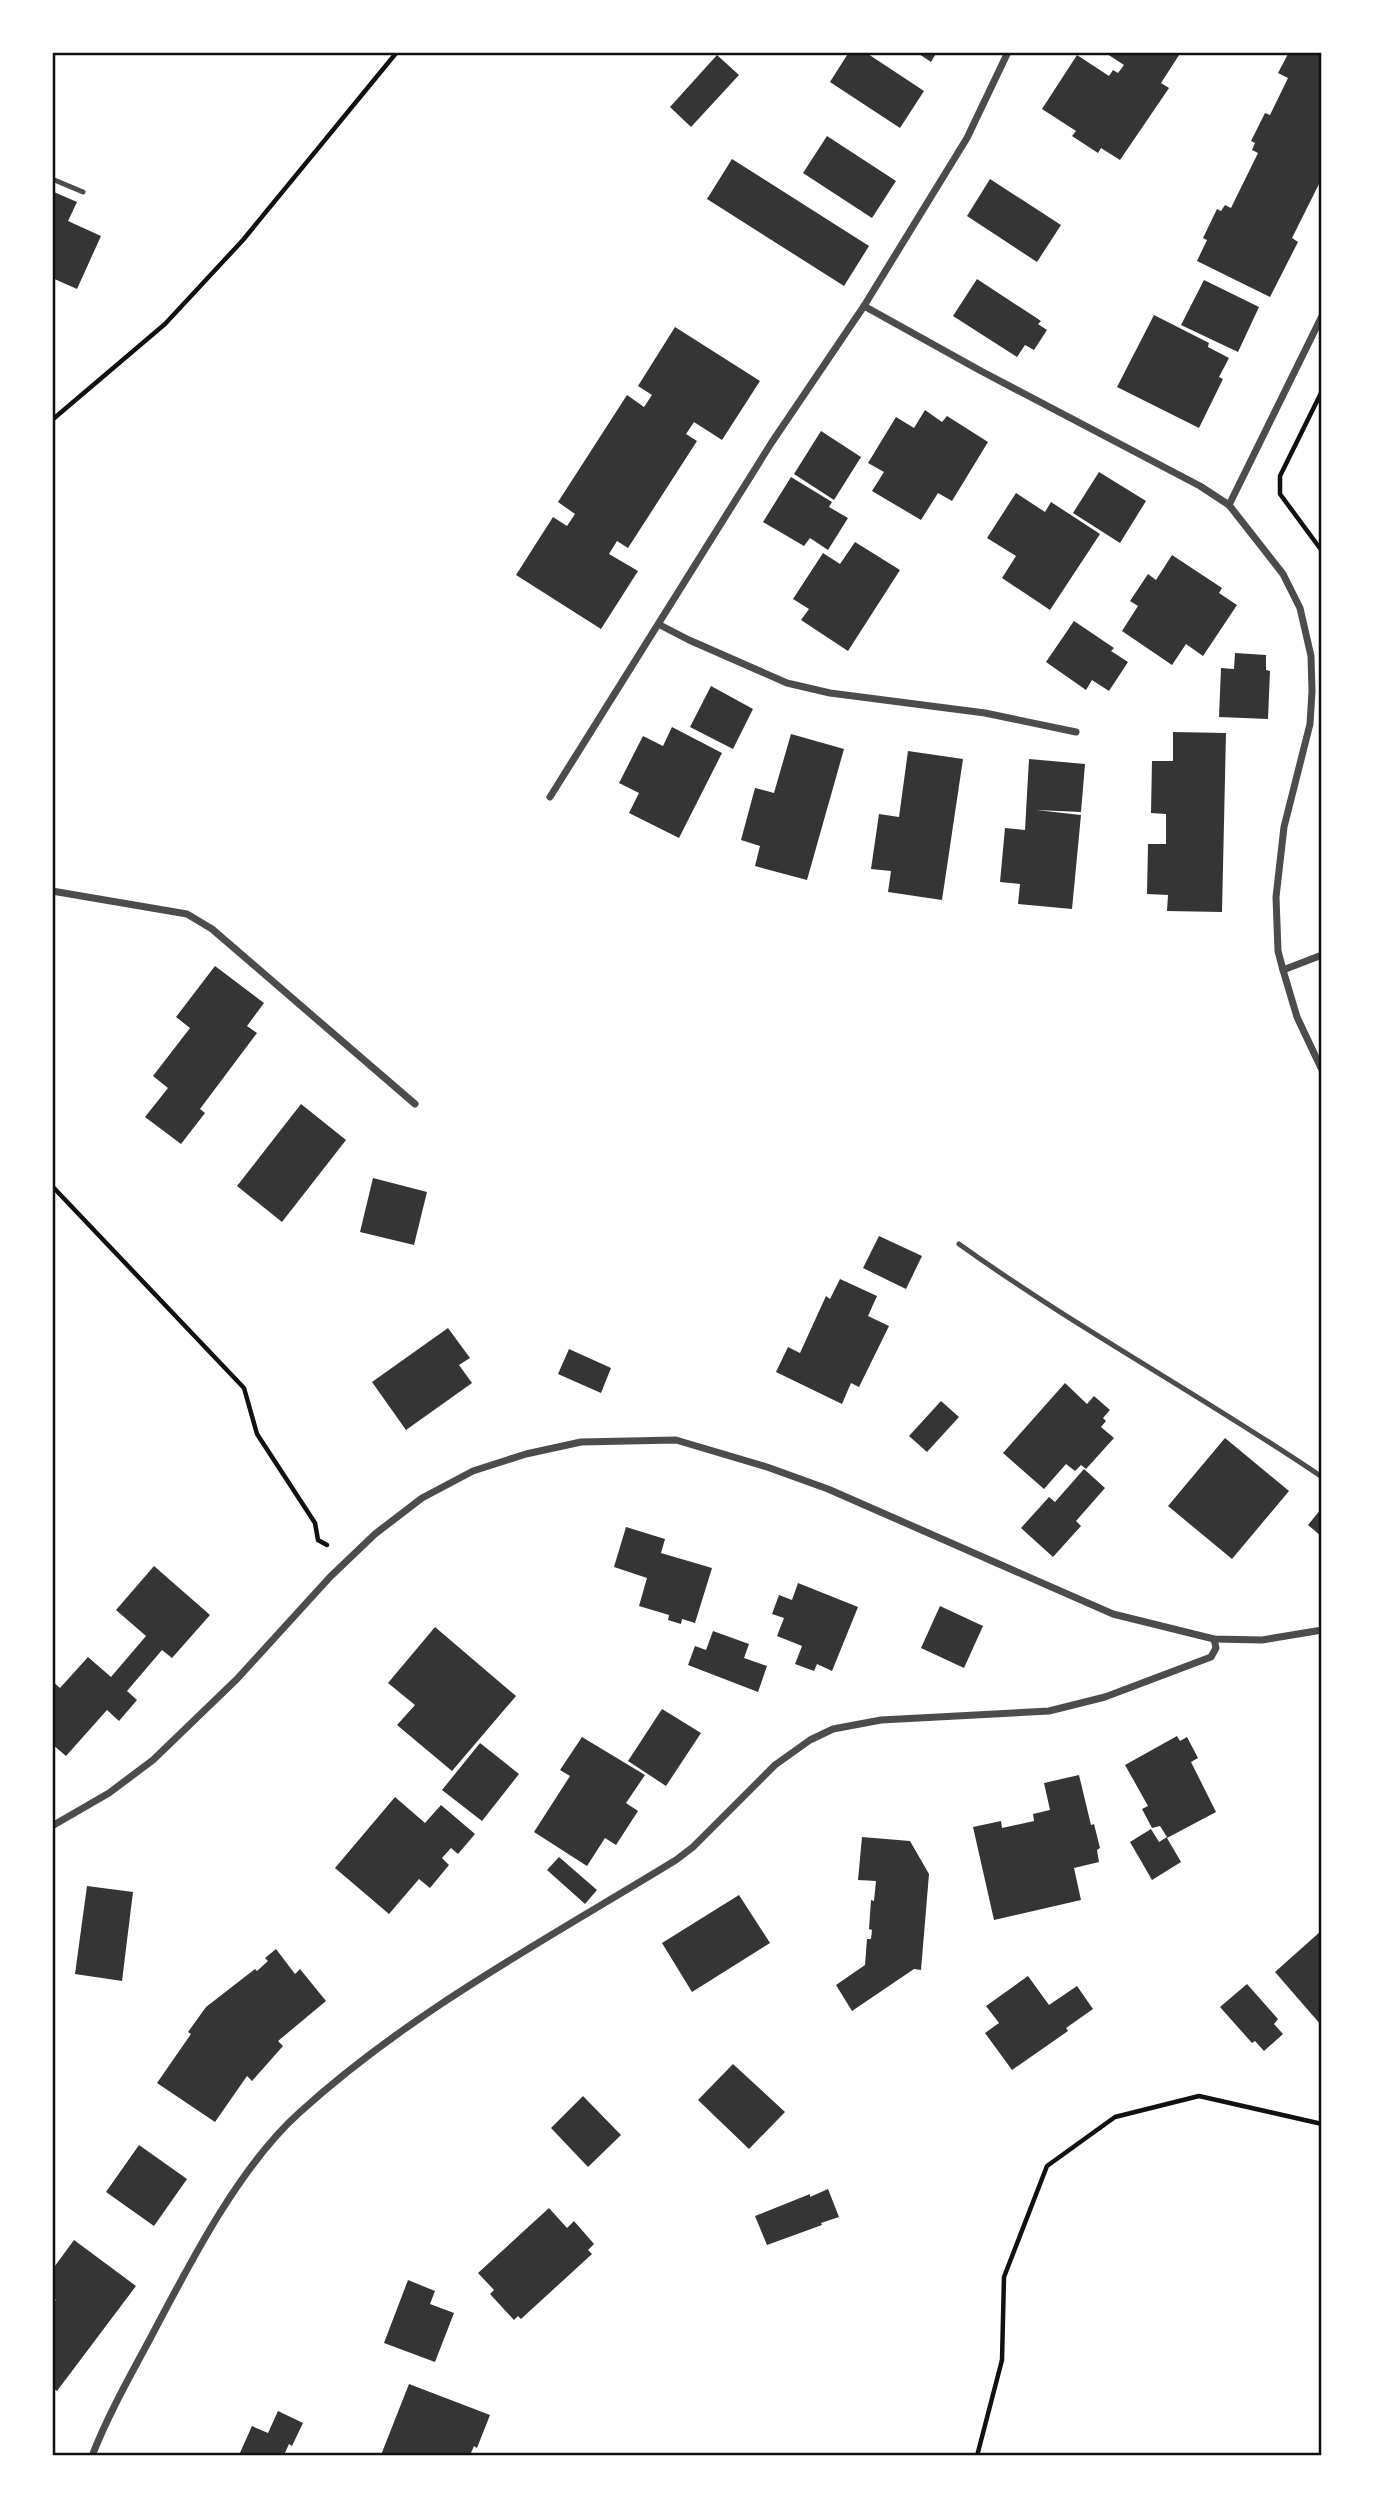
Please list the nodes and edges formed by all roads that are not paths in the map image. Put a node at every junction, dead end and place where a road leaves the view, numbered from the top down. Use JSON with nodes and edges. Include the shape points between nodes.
{"nodes":[{"id":1,"x":1009,"y":52,"type":"edge"},
{"id":2,"x":52,"y":179,"type":"edge"},
{"id":3,"x":83,"y":192,"type":"dead end"},
{"id":4,"x":864,"y":306,"type":"junction"},
{"id":5,"x":1321,"y":316,"type":"edge"},
{"id":6,"x":1229,"y":505,"type":"junction"},
{"id":7,"x":660,"y":625,"type":"junction"},
{"id":8,"x":1076,"y":732,"type":"dead end"},
{"id":9,"x":550,"y":797,"type":"dead end"},
{"id":10,"x":52,"y":891,"type":"edge"},
{"id":11,"x":1321,"y":955,"type":"edge"},
{"id":12,"x":1283,"y":970,"type":"junction"},
{"id":13,"x":1321,"y":1070,"type":"edge"},
{"id":14,"x":415,"y":1104,"type":"dead end"},
{"id":15,"x":959,"y":1244,"type":"dead end"},
{"id":16,"x":1321,"y":1477,"type":"edge"},
{"id":17,"x":1321,"y":1630,"type":"edge"},
{"id":18,"x":1213,"y":1639,"type":"junction"},
{"id":19,"x":52,"y":1826,"type":"edge"},
{"id":20,"x":92,"y":2455,"type":"edge"}],
"edges":[{"from":1,"to":4,"type":"street","via":[[967,138]]},
{"from":2,"to":3,"type":"lane"},
{"from":4,"to":6,"type":"street"},
{"from":4,"to":7,"type":"street","via":[[772,442]]},
{"from":5,"to":6,"type":"street"},
{"from":6,"to":12,"type":"street","via":[[1283,574],[1300,608],[1311,656],[1310,724],[1284,827],[1276,897]]},
{"from":7,"to":8,"type":"street","via":[[787,683],[985,713]]},
{"from":7,"to":9,"type":"street"},
{"from":10,"to":14,"type":"street","via":[[187,914],[212,929]]},
{"from":11,"to":12,"type":"street"},
{"from":12,"to":13,"type":"street","via":[[1297,1017]]},
{"from":15,"to":16,"type":"lane","via":[[1020,1288],[1247,1426]]},
{"from":17,"to":18,"type":"street","via":[[1262,1640]]},
{"from":18,"to":19,"type":"street","via":[[1113,1614],[828,1489],[767,1467],[676,1440],[582,1442],[473,1471],[422,1499],[374,1534],[153,1760],[109,1793]]},
{"from":18,"to":20,"type":"street","via":[[1216,1648],[1211,1657],[1105,1698],[1049,1711],[881,1720],[833,1729],[775,1765],[676,1860],[411,2022],[298,2113],[244,2177],[191,2263]]}]}
